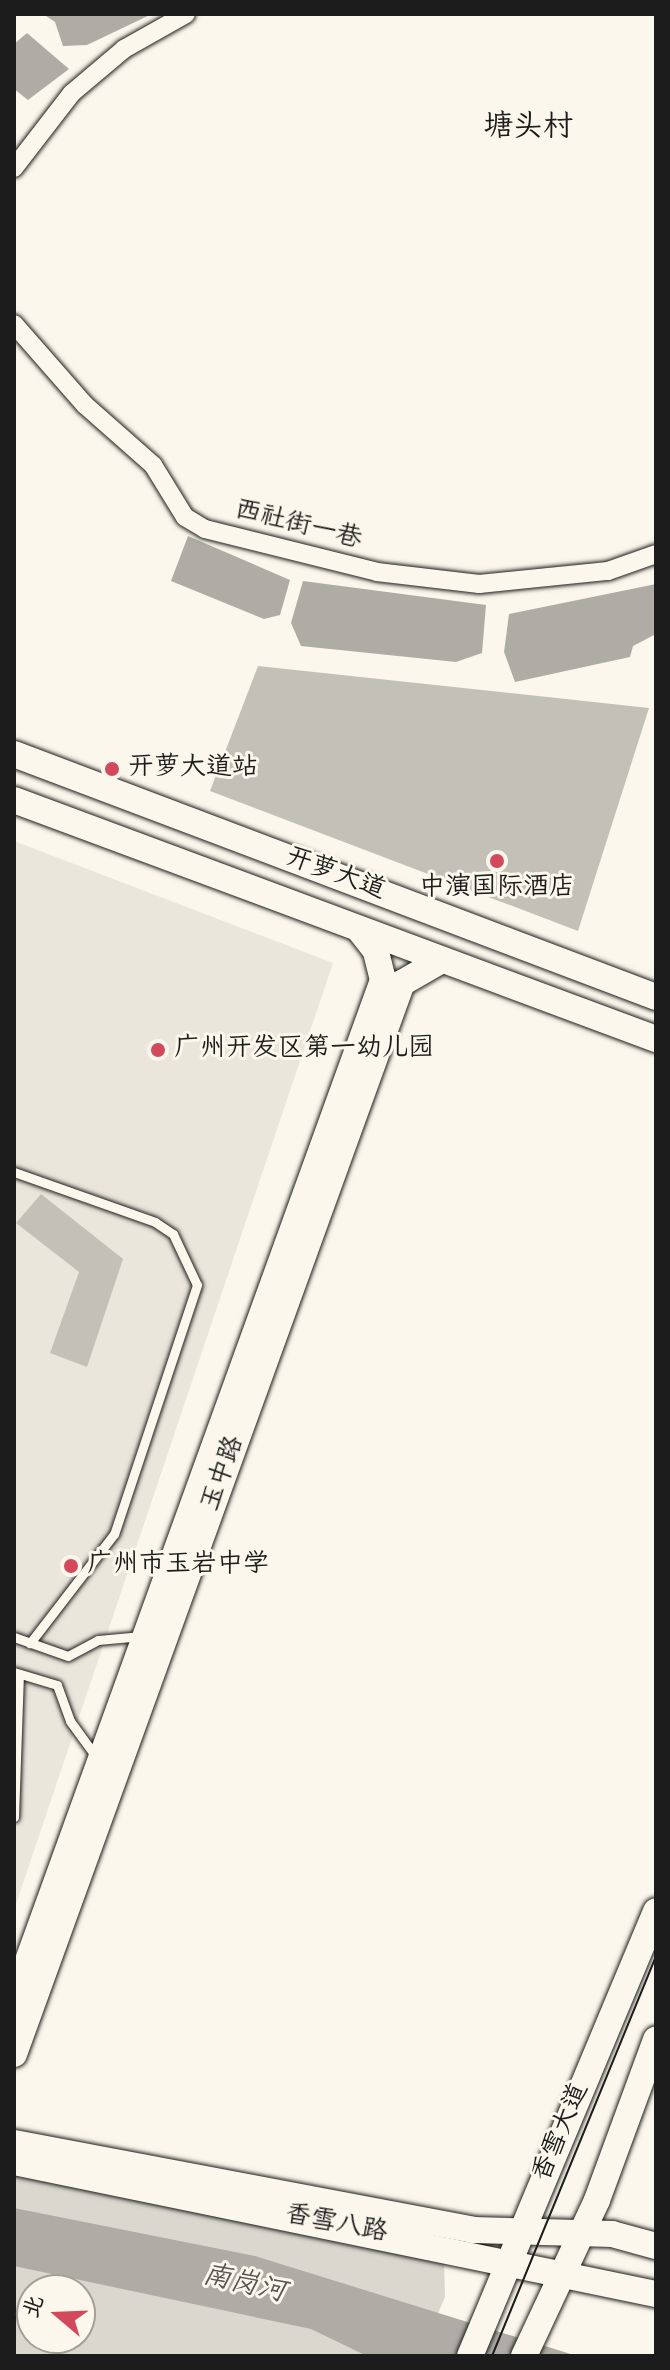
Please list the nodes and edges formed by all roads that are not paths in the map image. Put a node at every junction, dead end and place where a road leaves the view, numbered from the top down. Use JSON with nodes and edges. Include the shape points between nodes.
{"nodes":[{"id":1,"x":186,"y":14,"type":"edge"},
{"id":2,"x":14,"y":168,"type":"edge"},
{"id":3,"x":14,"y":324,"type":"edge"},
{"id":4,"x":656,"y":554,"type":"edge"},
{"id":5,"x":14,"y":754,"type":"edge"},
{"id":6,"x":14,"y":800,"type":"edge"},
{"id":7,"x":359,"y":929,"type":"junction"},
{"id":8,"x":442,"y":960,"type":"junction"},
{"id":9,"x":656,"y":997,"type":"edge"},
{"id":10,"x":656,"y":1039,"type":"edge"},
{"id":11,"x":14,"y":1172,"type":"edge"},
{"id":12,"x":145,"y":1636,"type":"junction"},
{"id":13,"x":14,"y":1637,"type":"edge"},
{"id":14,"x":30,"y":1643,"type":"junction"},
{"id":15,"x":16,"y":1673,"type":"edge"},
{"id":16,"x":99,"y":1761,"type":"junction"},
{"id":17,"x":14,"y":1817,"type":"edge"},
{"id":18,"x":656,"y":1911,"type":"edge"},
{"id":19,"x":14,"y":1999,"type":"edge"},
{"id":20,"x":656,"y":2040,"type":"edge"},
{"id":21,"x":14,"y":2054,"type":"edge"},
{"id":22,"x":14,"y":2143,"type":"edge"},
{"id":23,"x":14,"y":2162,"type":"edge"},
{"id":24,"x":520,"y":2233,"type":"junction"},
{"id":25,"x":580,"y":2236,"type":"junction"},
{"id":26,"x":656,"y":2246,"type":"edge"},
{"id":27,"x":508,"y":2262,"type":"junction"},
{"id":28,"x":561,"y":2274,"type":"junction"},
{"id":29,"x":656,"y":2294,"type":"edge"},
{"id":30,"x":470,"y":2356,"type":"edge"},
{"id":31,"x":524,"y":2356,"type":"edge"}],
"edges":[{"from":1,"to":2,"type":"street","via":[[124,49],[72,93]]},
{"from":3,"to":4,"type":"street","name":"西社街一巷","via":[[85,405],[153,465],[185,517],[205,529],[377,572],[479,584],[608,571]]},
{"from":5,"to":9,"type":"street","name":"开萝大道"},
{"from":6,"to":7,"type":"street","name":"开萝大道"},
{"from":7,"to":8,"type":"street","name":"开萝大道"},
{"from":7,"to":12,"type":"street","name":"玉中路","via":[[376,951],[383,980]]},
{"from":8,"to":10,"type":"street","name":"开萝大道"},
{"from":8,"to":21,"type":"street","name":"玉中路","via":[[402,983]]},
{"from":11,"to":14,"type":"lane","via":[[155,1222],[173,1234],[197,1285],[114,1534]]},
{"from":12,"to":14,"type":"lane","via":[[98,1640],[68,1656]]},
{"from":12,"to":16,"type":"street","name":"玉中路"},
{"from":13,"to":14,"type":"lane"},
{"from":15,"to":16,"type":"lane","via":[[57,1685],[70,1721]]},
{"from":15,"to":17,"type":"lane"},
{"from":16,"to":19,"type":"street","name":"玉中路"},
{"from":18,"to":24,"type":"street","name":"香雪大道"},
{"from":20,"to":25,"type":"street","name":"香雪大道"},
{"from":22,"to":24,"type":"street","name":"香雪八路","via":[[259,2192]]},
{"from":23,"to":27,"type":"street","name":"香雪八路"},
{"from":24,"to":25,"type":"street","name":"香雪八路"},
{"from":24,"to":27,"type":"street","name":"香雪大道"},
{"from":25,"to":26,"type":"street","name":"香雪八路","via":[[612,2234]]},
{"from":25,"to":28,"type":"street","name":"香雪大道"},
{"from":27,"to":28,"type":"street","name":"香雪八路"},
{"from":27,"to":30,"type":"street","name":"香雪大道"},
{"from":28,"to":29,"type":"street","name":"香雪八路"},
{"from":28,"to":31,"type":"street","name":"香雪大道"}]}
